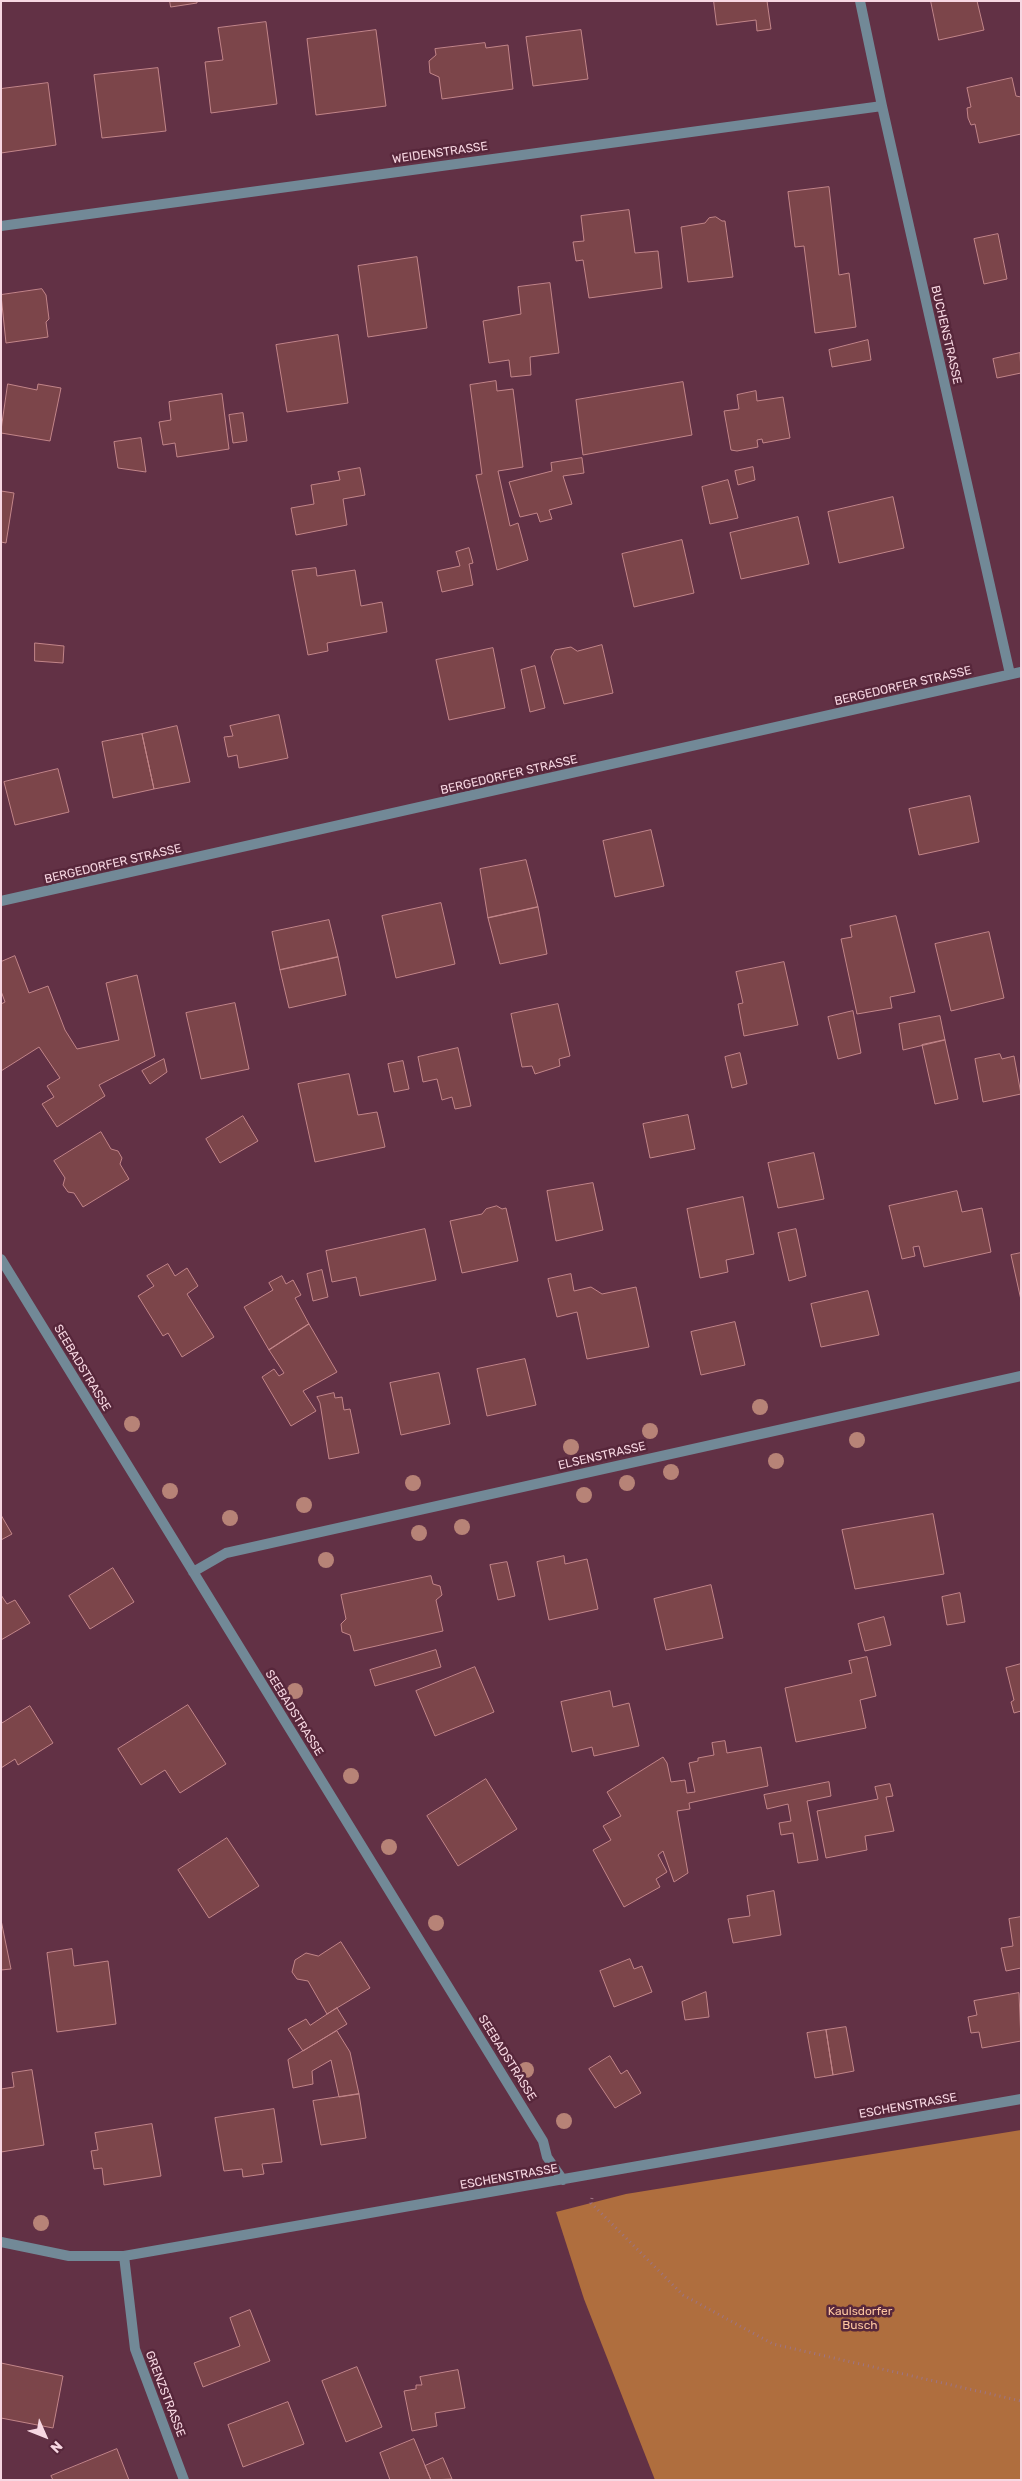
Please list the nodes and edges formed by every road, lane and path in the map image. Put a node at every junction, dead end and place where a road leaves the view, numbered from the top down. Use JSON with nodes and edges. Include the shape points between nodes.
{"nodes":[{"id":1,"x":860,"y":1,"type":"edge"},
{"id":2,"x":882,"y":106,"type":"junction"},
{"id":3,"x":1,"y":226,"type":"edge"},
{"id":4,"x":1016,"y":673,"type":"edge"},
{"id":5,"x":1,"y":901,"type":"edge"},
{"id":6,"x":1,"y":1259,"type":"edge"},
{"id":7,"x":1021,"y":1376,"type":"edge"},
{"id":8,"x":193,"y":1572,"type":"junction"},
{"id":9,"x":1021,"y":2100,"type":"edge"},
{"id":10,"x":595,"y":2174,"type":"junction"},
{"id":11,"x":563,"y":2180,"type":"junction"},
{"id":12,"x":1,"y":2242,"type":"edge"},
{"id":13,"x":124,"y":2256,"type":"junction"},
{"id":14,"x":1021,"y":2401,"type":"edge"},
{"id":15,"x":184,"y":2480,"type":"edge"}],
"edges":[{"from":1,"to":2,"type":"street","name":"BUCHENSTRASSE"},
{"from":2,"to":3,"type":"street","name":"WEIDENSTRASSE"},
{"from":2,"to":4,"type":"street","name":"BUCHENSTRASSE"},
{"from":4,"to":5,"type":"street","name":"BERGEDORFER STRASSE"},
{"from":6,"to":8,"type":"street","name":"SEEBADSTRASSE"},
{"from":7,"to":8,"type":"street","name":"ELSENSTRASSE","via":[[226,1553]]},
{"from":8,"to":11,"type":"street","name":"SEEBADSTRASSE","via":[[543,2141],[547,2157]]},
{"from":9,"to":10,"type":"street","name":"ESCHENSTRASSE"},
{"from":10,"to":11,"type":"street","name":"ESCHENSTRASSE"},
{"from":10,"to":14,"type":"path","via":[[591,2203],[683,2295],[774,2344]]},
{"from":11,"to":13,"type":"street","name":"ESCHENSTRASSE"},
{"from":12,"to":13,"type":"street","name":"ESCHENSTRASSE","via":[[69,2256]]},
{"from":13,"to":15,"type":"street","name":"GRENZSTRASSE","via":[[135,2349]]}]}
